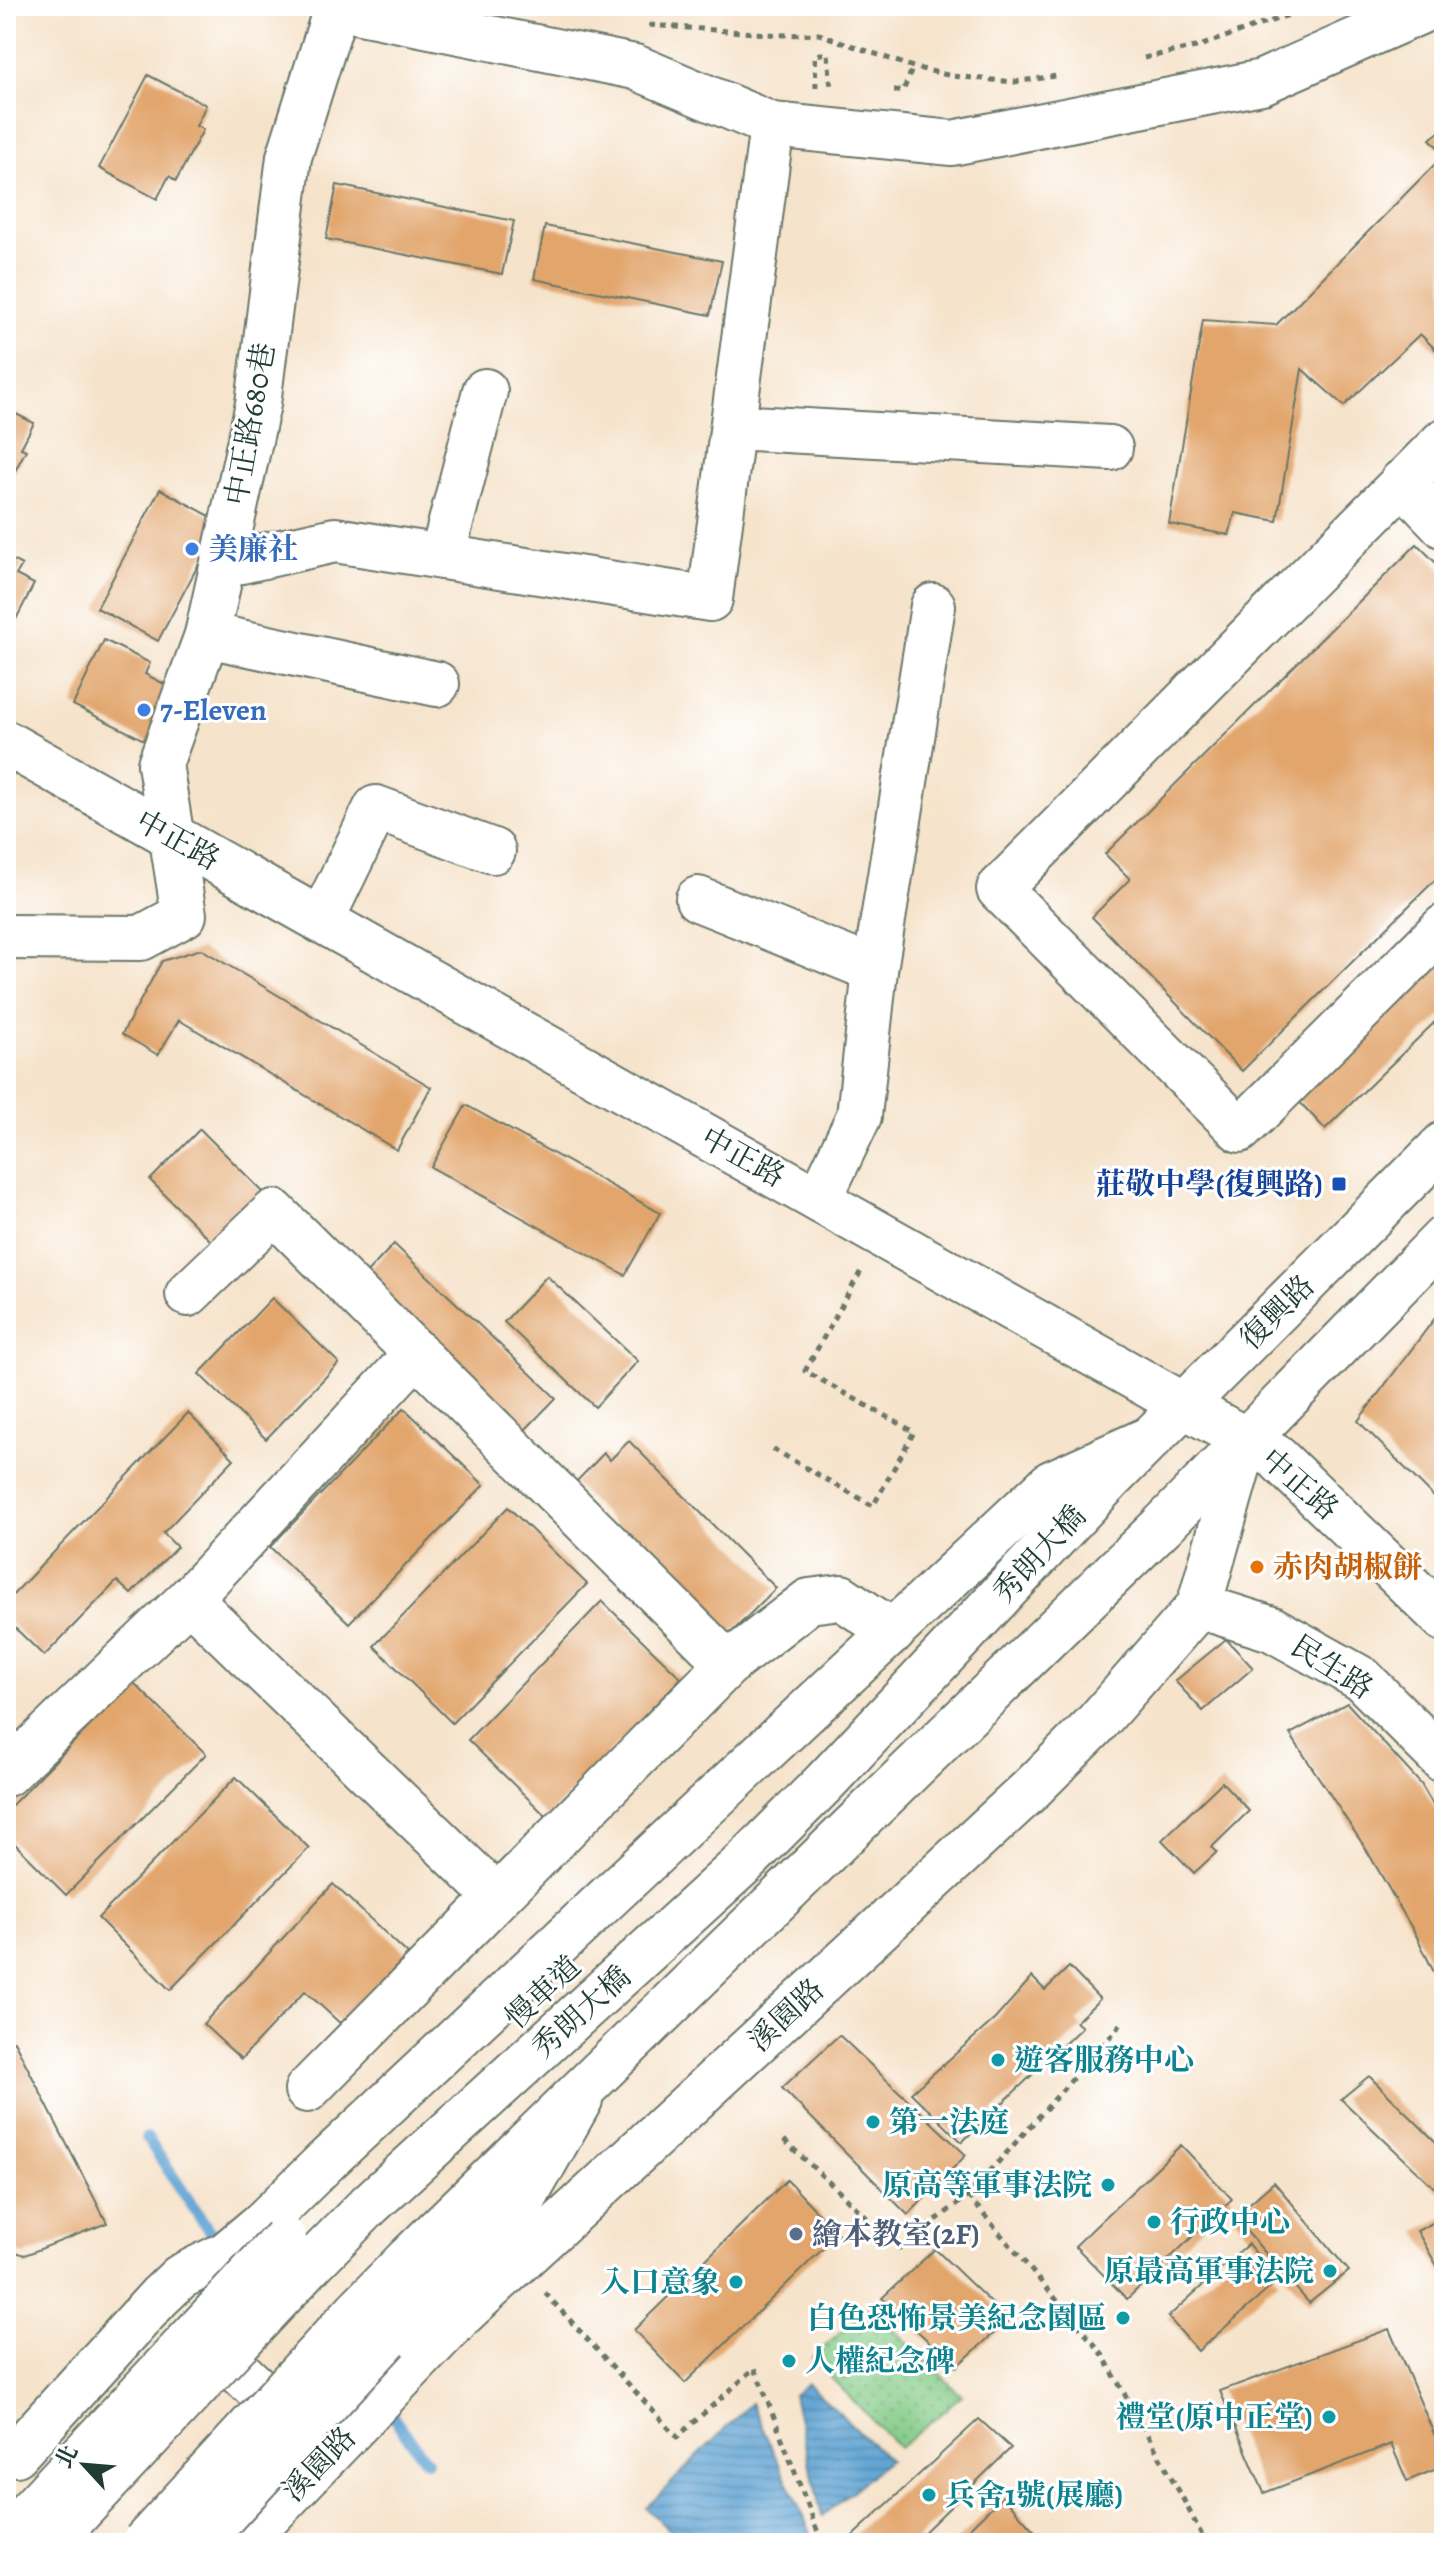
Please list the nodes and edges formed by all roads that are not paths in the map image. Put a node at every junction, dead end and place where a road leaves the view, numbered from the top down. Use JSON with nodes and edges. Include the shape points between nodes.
{"nodes":[{"id":1,"x":1433,"y":6,"type":"edge"},
{"id":2,"x":333,"y":7,"type":"edge"},
{"id":3,"x":772,"y":125,"type":"junction"},
{"id":4,"x":485,"y":391,"type":"dead end"},
{"id":5,"x":733,"y":427,"type":"junction"},
{"id":6,"x":1444,"y":441,"type":"edge"},
{"id":7,"x":1110,"y":448,"type":"dead end"},
{"id":8,"x":1402,"y":482,"type":"junction"},
{"id":9,"x":1444,"y":526,"type":"edge"},
{"id":10,"x":442,"y":557,"type":"junction"},
{"id":11,"x":223,"y":565,"type":"junction"},
{"id":12,"x":933,"y":606,"type":"dead end"},
{"id":13,"x":207,"y":635,"type":"junction"},
{"id":14,"x":437,"y":684,"type":"dead end"},
{"id":15,"x":6,"y":743,"type":"edge"},
{"id":16,"x":171,"y":836,"type":"junction"},
{"id":17,"x":493,"y":851,"type":"dead end"},
{"id":18,"x":698,"y":899,"type":"dead end"},
{"id":19,"x":321,"y":921,"type":"junction"},
{"id":20,"x":1444,"y":927,"type":"edge"},
{"id":21,"x":8,"y":942,"type":"edge"},
{"id":22,"x":875,"y":970,"type":"junction"},
{"id":23,"x":1444,"y":1144,"type":"edge"},
{"id":24,"x":819,"y":1200,"type":"junction"},
{"id":25,"x":1444,"y":1238,"type":"edge"},
{"id":26,"x":188,"y":1294,"type":"dead end"},
{"id":27,"x":417,"y":1353,"type":"junction"},
{"id":28,"x":1184,"y":1405,"type":"junction"},
{"id":29,"x":1151,"y":1438,"type":"junction"},
{"id":30,"x":1246,"y":1440,"type":"junction"},
{"id":31,"x":1110,"y":1479,"type":"joint"},
{"id":32,"x":189,"y":1599,"type":"junction"},
{"id":33,"x":1199,"y":1606,"type":"junction"},
{"id":34,"x":1444,"y":1619,"type":"edge"},
{"id":35,"x":893,"y":1632,"type":"junction"},
{"id":36,"x":728,"y":1664,"type":"junction"},
{"id":37,"x":1444,"y":1761,"type":"edge"},
{"id":38,"x":6,"y":1774,"type":"edge"},
{"id":39,"x":496,"y":1896,"type":"junction"},
{"id":40,"x":307,"y":2090,"type":"dead end"},
{"id":41,"x":297,"y":2252,"type":"junction"},
{"id":42,"x":159,"y":2297,"type":"junction"},
{"id":43,"x":372,"y":2324,"type":"junction"},
{"id":44,"x":11,"y":2448,"type":"edge"},
{"id":45,"x":327,"y":2454,"type":"junction"},
{"id":46,"x":6,"y":2523,"type":"edge"},
{"id":47,"x":6,"y":2537,"type":"edge"},
{"id":48,"x":23,"y":2543,"type":"edge"},
{"id":49,"x":50,"y":2543,"type":"edge"},
{"id":50,"x":84,"y":2543,"type":"edge"},
{"id":51,"x":144,"y":2543,"type":"edge"},
{"id":52,"x":198,"y":2543,"type":"edge"},
{"id":53,"x":249,"y":2543,"type":"edge"}],
"edges":[{"from":1,"to":3,"type":"main road","via":[[1262,82],[952,143]]},
{"from":2,"to":3,"type":"main road","via":[[635,67]]},
{"from":2,"to":11,"type":"main road","name":"中正路680巷","via":[[289,157],[258,404]]},
{"from":3,"to":5,"type":"main road"},
{"from":4,"to":10,"type":"main road"},
{"from":5,"to":7,"type":"main road"},
{"from":5,"to":10,"type":"main road","via":[[710,599]]},
{"from":6,"to":8,"type":"main road"},
{"from":8,"to":9,"type":"main road"},
{"from":8,"to":20,"type":"main road","via":[[999,889],[1240,1130]]},
{"from":10,"to":11,"type":"main road","via":[[335,540]]},
{"from":11,"to":13,"type":"main road","name":"中正路680巷"},
{"from":12,"to":22,"type":"main road"},
{"from":13,"to":14,"type":"main road"},
{"from":13,"to":16,"type":"main road","name":"中正路680巷","via":[[160,764]]},
{"from":15,"to":16,"type":"main road","name":"中正路"},
{"from":16,"to":19,"type":"main road","name":"中正路"},
{"from":16,"to":21,"type":"main road","name":"中正路680巷","via":[[184,915],[141,938]]},
{"from":17,"to":19,"type":"main road","via":[[376,808]]},
{"from":18,"to":22,"type":"main road"},
{"from":19,"to":24,"type":"main road","name":"中正路"},
{"from":22,"to":24,"type":"main road","via":[[859,1116]]},
{"from":23,"to":28,"type":"main road","name":"復興路"},
{"from":24,"to":28,"type":"main road","name":"中正路"},
{"from":25,"to":30,"type":"main road"},
{"from":26,"to":27,"type":"main road","via":[[274,1212]]},
{"from":27,"to":32,"type":"main road"},
{"from":27,"to":36,"type":"main road"},
{"from":28,"to":29,"type":"main road","name":"復興路"},
{"from":28,"to":30,"type":"main road","name":"中正路"},
{"from":29,"to":31,"type":"main road","name":"復興路"},
{"from":29,"to":35,"type":"main road","via":[[1051,1483]]},
{"from":30,"to":33,"type":"main road","name":"溪園路"},
{"from":30,"to":34,"type":"main road","name":"中正路","via":[[1276,1457]]},
{"from":30,"to":43,"type":"main road","name":"秀朗大橋","via":[[591,2080]]},
{"from":31,"to":41,"type":"main road","name":"秀朗大橋","via":[[746,1861],[370,2204]]},
{"from":32,"to":38,"type":"main road"},
{"from":32,"to":39,"type":"main road"},
{"from":33,"to":37,"type":"main road","name":"民生路","via":[[1272,1629],[1362,1679]]},
{"from":33,"to":45,"type":"main road","name":"溪園路","via":[[1029,1791],[462,2314]]},
{"from":35,"to":36,"type":"main road","via":[[841,1597],[809,1601]]},
{"from":35,"to":42,"type":"main road","via":[[263,2223],[226,2254],[180,2277]]},
{"from":36,"to":39,"type":"main road"},
{"from":39,"to":40,"type":"main road"},
{"from":41,"to":47,"type":"main road","bridge":true},
{"from":41,"to":49,"type":"main road","name":"秀朗大橋","bridge":true},
{"from":42,"to":44,"type":"main road"},
{"from":42,"to":45,"type":"main road"},
{"from":43,"to":51,"type":"main road","name":"秀朗大橋","bridge":true},
{"from":43,"to":52,"type":"main road","bridge":true},
{"from":44,"to":50,"type":"main road"},
{"from":45,"to":53,"type":"main road","name":"溪園路"},
{"from":46,"to":48,"type":"main road","bridge":true}]}
